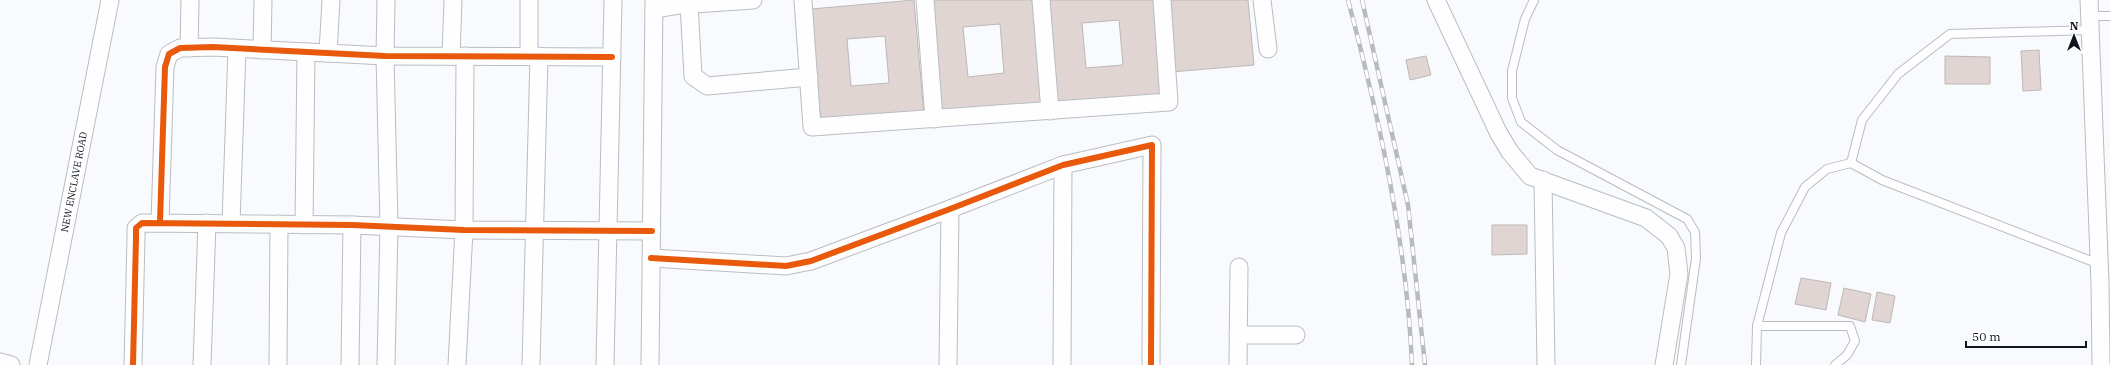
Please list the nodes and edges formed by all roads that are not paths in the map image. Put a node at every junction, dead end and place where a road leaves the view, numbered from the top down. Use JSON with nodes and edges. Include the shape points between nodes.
{"nodes":[{"id":1,"x":110,"y":0,"type":"edge"},
{"id":2,"x":190,"y":0,"type":"edge"},
{"id":3,"x":263,"y":0,"type":"edge"},
{"id":4,"x":331,"y":0,"type":"edge"},
{"id":5,"x":386,"y":0,"type":"edge"},
{"id":6,"x":453,"y":0,"type":"edge"},
{"id":7,"x":529,"y":0,"type":"edge"},
{"id":8,"x":613,"y":0,"type":"edge"},
{"id":9,"x":753,"y":0,"type":"edge"},
{"id":10,"x":803,"y":0,"type":"edge"},
{"id":11,"x":925,"y":0,"type":"edge"},
{"id":12,"x":1041,"y":0,"type":"edge"},
{"id":13,"x":1162,"y":0,"type":"edge"},
{"id":14,"x":1262,"y":0,"type":"edge"},
{"id":15,"x":1436,"y":0,"type":"edge"},
{"id":16,"x":1534,"y":0,"type":"edge"},
{"id":17,"x":689,"y":4,"type":"junction"},
{"id":18,"x":654,"y":5,"type":"edge"},
{"id":19,"x":2089,"y":16,"type":"edge"},
{"id":20,"x":2110,"y":16,"type":"edge"},
{"id":21,"x":189,"y":48,"type":"junction"},
{"id":22,"x":237,"y":49,"type":"junction"},
{"id":23,"x":1268,"y":49,"type":"dead end"},
{"id":24,"x":262,"y":50,"type":"junction"},
{"id":25,"x":306,"y":52,"type":"junction"},
{"id":26,"x":328,"y":53,"type":"junction"},
{"id":27,"x":385,"y":56,"type":"junction"},
{"id":28,"x":458,"y":56,"type":"junction"},
{"id":29,"x":534,"y":56,"type":"junction"},
{"id":30,"x":612,"y":57,"type":"junction"},
{"id":31,"x":809,"y":77,"type":"junction"},
{"id":32,"x":1050,"y":111,"type":"junction"},
{"id":33,"x":934,"y":119,"type":"junction"},
{"id":34,"x":1851,"y":163,"type":"junction"},
{"id":35,"x":1063,"y":165,"type":"junction"},
{"id":36,"x":1543,"y":180,"type":"junction"},
{"id":37,"x":950,"y":209,"type":"junction"},
{"id":38,"x":160,"y":222,"type":"junction"},
{"id":39,"x":207,"y":223,"type":"junction"},
{"id":40,"x":232,"y":223,"type":"junction"},
{"id":41,"x":279,"y":224,"type":"junction"},
{"id":42,"x":304,"y":225,"type":"junction"},
{"id":43,"x":352,"y":226,"type":"junction"},
{"id":44,"x":389,"y":226,"type":"junction"},
{"id":45,"x":464,"y":230,"type":"junction"},
{"id":46,"x":536,"y":230,"type":"junction"},
{"id":47,"x":609,"y":230,"type":"junction"},
{"id":48,"x":652,"y":230,"type":"junction"},
{"id":49,"x":651,"y":258,"type":"junction"},
{"id":50,"x":2098,"y":264,"type":"junction"},
{"id":51,"x":1239,"y":267,"type":"dead end"},
{"id":52,"x":2105,"y":285,"type":"edge"},
{"id":53,"x":1757,"y":326,"type":"junction"},
{"id":54,"x":1238,"y":335,"type":"junction"},
{"id":55,"x":1296,"y":335,"type":"dead end"},
{"id":56,"x":0,"y":362,"type":"edge"},
{"id":57,"x":11,"y":365,"type":"edge"},
{"id":58,"x":38,"y":365,"type":"edge"},
{"id":59,"x":133,"y":365,"type":"edge"},
{"id":60,"x":202,"y":365,"type":"edge"},
{"id":61,"x":278,"y":365,"type":"edge"},
{"id":62,"x":350,"y":365,"type":"edge"},
{"id":63,"x":386,"y":365,"type":"edge"},
{"id":64,"x":457,"y":365,"type":"edge"},
{"id":65,"x":531,"y":365,"type":"edge"},
{"id":66,"x":604,"y":365,"type":"edge"},
{"id":67,"x":650,"y":365,"type":"edge"},
{"id":68,"x":948,"y":365,"type":"edge"},
{"id":69,"x":1062,"y":365,"type":"edge"},
{"id":70,"x":1151,"y":365,"type":"edge"},
{"id":71,"x":1238,"y":365,"type":"edge"},
{"id":72,"x":1546,"y":365,"type":"edge"},
{"id":73,"x":1664,"y":365,"type":"edge"},
{"id":74,"x":1681,"y":365,"type":"edge"},
{"id":75,"x":1756,"y":365,"type":"edge"},
{"id":76,"x":1835,"y":365,"type":"edge"},
{"id":77,"x":2101,"y":365,"type":"edge"}],
"edges":[{"from":1,"to":58,"type":"street","name":"NEW ENCLAVE ROAD"},
{"from":2,"to":21,"type":"street"},
{"from":3,"to":24,"type":"street"},
{"from":4,"to":26,"type":"street"},
{"from":5,"to":27,"type":"street"},
{"from":6,"to":28,"type":"street"},
{"from":7,"to":29,"type":"street"},
{"from":8,"to":30,"type":"street"},
{"from":9,"to":17,"type":"street"},
{"from":10,"to":31,"type":"street"},
{"from":11,"to":33,"type":"street"},
{"from":12,"to":32,"type":"street"},
{"from":13,"to":32,"type":"street","via":[[1169,102]]},
{"from":14,"to":23,"type":"street"},
{"from":15,"to":36,"type":"street","via":[[1498,132],[1510,152],[1530,176]]},
{"from":16,"to":74,"type":"lane","via":[[1525,19],[1512,71],[1512,98],[1521,122],[1557,150],[1687,219],[1696,232],[1696,258]]},
{"from":17,"to":18,"type":"street"},
{"from":17,"to":31,"type":"street","via":[[693,76],[707,86]]},
{"from":18,"to":48,"type":"street"},
{"from":19,"to":20,"type":"lane"},
{"from":19,"to":34,"type":"lane","via":[[1950,34],[1898,74],[1862,120]]},
{"from":19,"to":50,"type":"street"},
{"from":21,"to":22,"type":"street"},
{"from":21,"to":38,"type":"street","via":[[180,48],[169,54],[165,67]]},
{"from":22,"to":24,"type":"street"},
{"from":22,"to":40,"type":"street"},
{"from":24,"to":25,"type":"street"},
{"from":25,"to":26,"type":"street"},
{"from":25,"to":42,"type":"street"},
{"from":26,"to":27,"type":"street"},
{"from":27,"to":28,"type":"street"},
{"from":27,"to":44,"type":"street"},
{"from":28,"to":29,"type":"street"},
{"from":28,"to":45,"type":"street"},
{"from":29,"to":30,"type":"street"},
{"from":29,"to":46,"type":"street"},
{"from":30,"to":47,"type":"street"},
{"from":31,"to":33,"type":"street","via":[[812,127]]},
{"from":32,"to":33,"type":"street"},
{"from":34,"to":50,"type":"lane","via":[[1882,180]]},
{"from":34,"to":53,"type":"lane","via":[[1827,169],[1805,187],[1781,233]]},
{"from":35,"to":37,"type":"street"},
{"from":35,"to":69,"type":"street"},
{"from":35,"to":70,"type":"street","via":[[1152,145]]},
{"from":36,"to":72,"type":"street"},
{"from":36,"to":73,"type":"street","via":[[1646,218],[1669,236],[1676,248],[1679,274]]},
{"from":37,"to":49,"type":"street","via":[[836,253],[786,266]]},
{"from":37,"to":68,"type":"street"},
{"from":38,"to":39,"type":"street"},
{"from":38,"to":59,"type":"street","via":[[142,223],[136,228]]},
{"from":39,"to":40,"type":"street"},
{"from":39,"to":60,"type":"street"},
{"from":40,"to":41,"type":"street"},
{"from":41,"to":42,"type":"street"},
{"from":41,"to":61,"type":"street"},
{"from":42,"to":43,"type":"street"},
{"from":43,"to":44,"type":"street"},
{"from":43,"to":62,"type":"street"},
{"from":44,"to":45,"type":"street"},
{"from":44,"to":63,"type":"street"},
{"from":45,"to":46,"type":"street"},
{"from":45,"to":64,"type":"street"},
{"from":46,"to":47,"type":"street"},
{"from":46,"to":65,"type":"street"},
{"from":47,"to":48,"type":"street"},
{"from":47,"to":66,"type":"street"},
{"from":48,"to":49,"type":"street"},
{"from":49,"to":67,"type":"street"},
{"from":50,"to":52,"type":"street"},
{"from":51,"to":54,"type":"street"},
{"from":52,"to":77,"type":"street"},
{"from":53,"to":75,"type":"lane"},
{"from":53,"to":76,"type":"lane","via":[[1850,326],[1855,341],[1847,355]]},
{"from":54,"to":55,"type":"street"},
{"from":54,"to":71,"type":"street"},
{"from":56,"to":57,"type":"street"}]}
